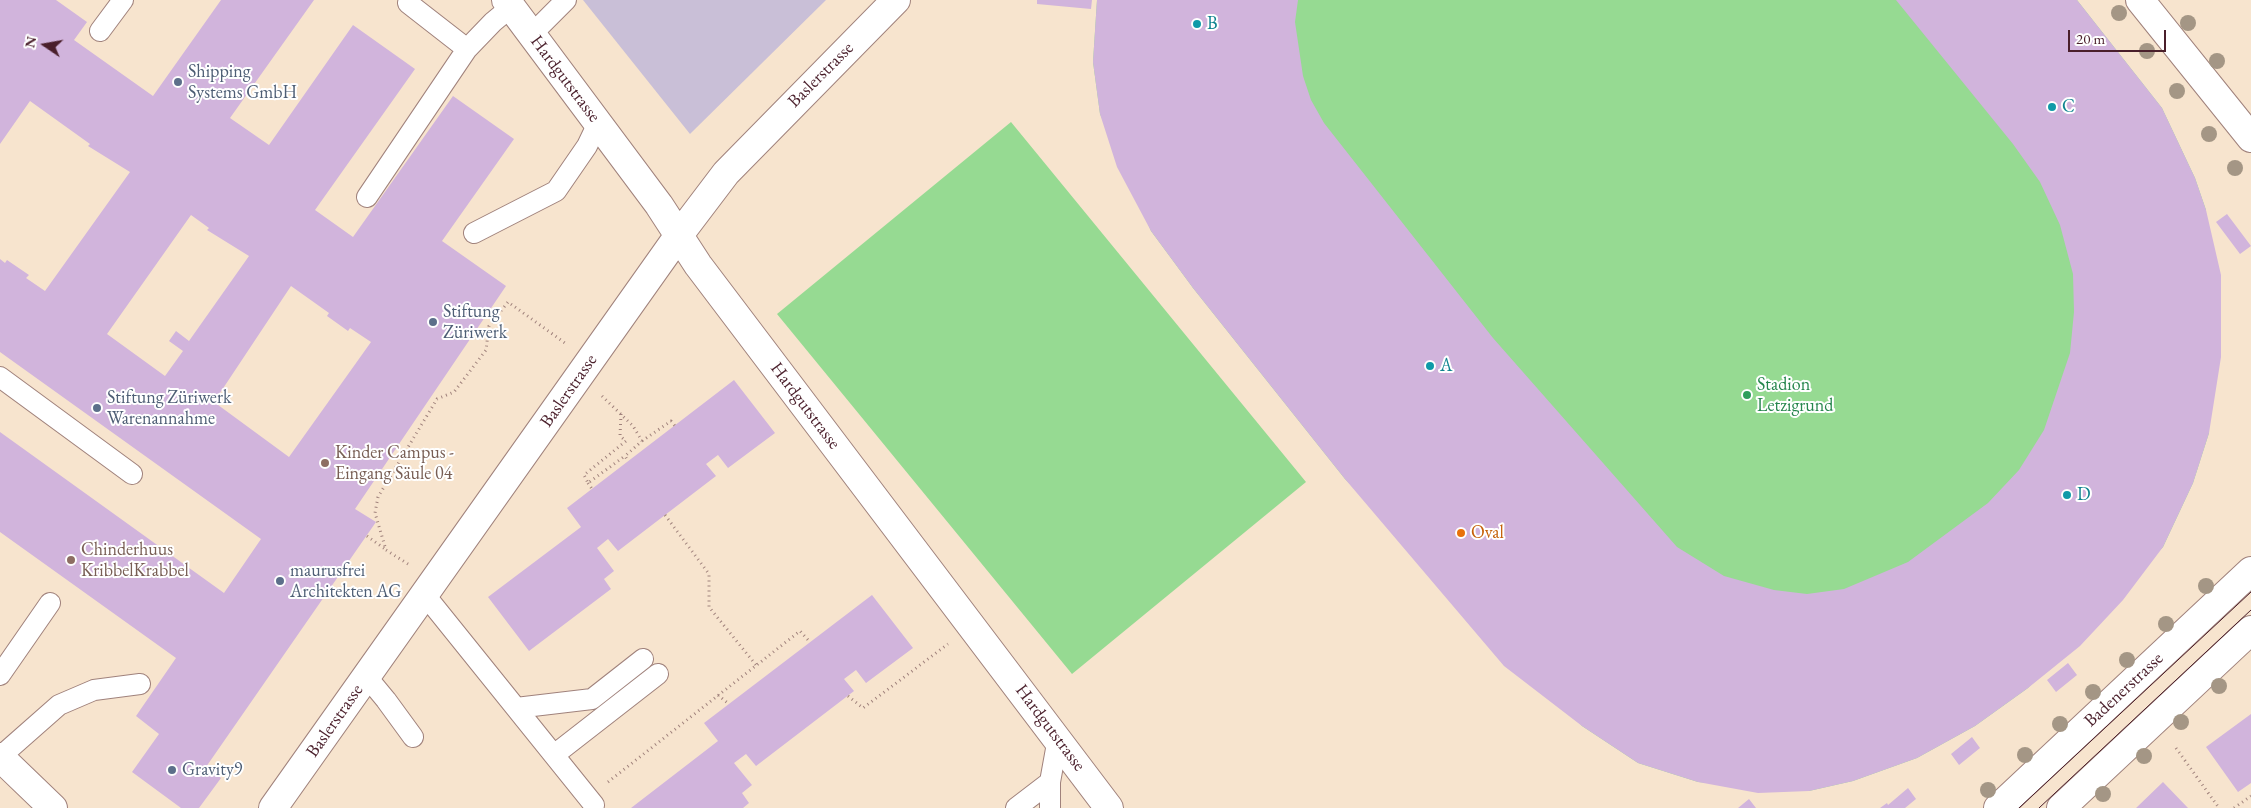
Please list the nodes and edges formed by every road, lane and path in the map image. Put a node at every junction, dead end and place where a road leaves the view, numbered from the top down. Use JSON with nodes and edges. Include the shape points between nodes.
{"nodes":[{"id":1,"x":123,"y":0,"type":"edge"},
{"id":2,"x":566,"y":0,"type":"edge"},
{"id":3,"x":896,"y":0,"type":"edge"},
{"id":4,"x":2140,"y":0,"type":"edge"},
{"id":5,"x":408,"y":3,"type":"dead end"},
{"id":6,"x":508,"y":4,"type":"edge"},
{"id":7,"x":100,"y":31,"type":"dead end"},
{"id":8,"x":532,"y":34,"type":"junction"},
{"id":9,"x":467,"y":49,"type":"junction"},
{"id":10,"x":598,"y":123,"type":"junction"},
{"id":11,"x":2251,"y":138,"type":"edge"},
{"id":12,"x":367,"y":197,"type":"dead end"},
{"id":13,"x":474,"y":233,"type":"dead end"},
{"id":14,"x":679,"y":235,"type":"junction"},
{"id":15,"x":565,"y":343,"type":"dead end"},
{"id":16,"x":0,"y":377,"type":"edge"},
{"id":17,"x":601,"y":395,"type":"dead end"},
{"id":18,"x":620,"y":414,"type":"junction"},
{"id":19,"x":675,"y":426,"type":"dead end"},
{"id":20,"x":642,"y":441,"type":"junction"},
{"id":21,"x":625,"y":456,"type":"junction"},
{"id":22,"x":628,"y":461,"type":"dead end"},
{"id":23,"x":132,"y":474,"type":"dead end"},
{"id":24,"x":588,"y":483,"type":"junction"},
{"id":25,"x":592,"y":489,"type":"dead end"},
{"id":26,"x":665,"y":514,"type":"dead end"},
{"id":27,"x":367,"y":536,"type":"dead end"},
{"id":28,"x":386,"y":550,"type":"junction"},
{"id":29,"x":408,"y":564,"type":"dead end"},
{"id":30,"x":2251,"y":571,"type":"edge"},
{"id":31,"x":425,"y":595,"type":"junction"},
{"id":32,"x":50,"y":604,"type":"dead end"},
{"id":33,"x":973,"y":627,"type":"junction"},
{"id":34,"x":2251,"y":630,"type":"edge"},
{"id":35,"x":810,"y":642,"type":"dead end"},
{"id":36,"x":643,"y":659,"type":"dead end"},
{"id":37,"x":756,"y":665,"type":"junction"},
{"id":38,"x":658,"y":674,"type":"dead end"},
{"id":39,"x":0,"y":675,"type":"edge"},
{"id":40,"x":367,"y":677,"type":"junction"},
{"id":41,"x":140,"y":684,"type":"dead end"},
{"id":42,"x":718,"y":695,"type":"junction"},
{"id":43,"x":848,"y":696,"type":"dead end"},
{"id":44,"x":729,"y":704,"type":"dead end"},
{"id":45,"x":516,"y":708,"type":"junction"},
{"id":46,"x":413,"y":737,"type":"dead end"},
{"id":47,"x":1058,"y":738,"type":"junction"},
{"id":48,"x":2176,"y":748,"type":"dead end"},
{"id":49,"x":554,"y":755,"type":"junction"},
{"id":50,"x":0,"y":758,"type":"edge"},
{"id":51,"x":1050,"y":782,"type":"junction"},
{"id":52,"x":2251,"y":796,"type":"edge"},
{"id":53,"x":591,"y":801,"type":"joint"},
{"id":54,"x":53,"y":808,"type":"edge"},
{"id":55,"x":274,"y":808,"type":"edge"},
{"id":56,"x":1016,"y":808,"type":"edge"},
{"id":57,"x":1050,"y":808,"type":"edge"},
{"id":58,"x":1110,"y":808,"type":"edge"},
{"id":59,"x":1998,"y":808,"type":"edge"},
{"id":60,"x":2061,"y":808,"type":"edge"},
{"id":61,"x":2218,"y":808,"type":"edge"},
{"id":62,"x":2234,"y":808,"type":"edge"}],
"edges":[{"from":1,"to":7,"type":"lane"},
{"from":2,"to":8,"type":"lane"},
{"from":3,"to":14,"type":"street","name":"Baslerstrasse","via":[[740,157]]},
{"from":4,"to":11,"type":"street"},
{"from":5,"to":9,"type":"lane"},
{"from":6,"to":8,"type":"street","name":"Hardgutstrasse"},
{"from":6,"to":9,"type":"lane"},
{"from":8,"to":10,"type":"street","name":"Hardgutstrasse"},
{"from":9,"to":12,"type":"lane"},
{"from":10,"to":13,"type":"lane","via":[[587,146],[556,191]]},
{"from":10,"to":14,"type":"street","name":"Hardgutstrasse"},
{"from":14,"to":31,"type":"street","name":"Baslerstrasse"},
{"from":14,"to":33,"type":"street","name":"Hardgutstrasse","via":[[698,265]]},
{"from":15,"to":28,"type":"path","via":[[508,302],[489,326],[486,350],[454,392],[437,399],[378,497],[375,513]]},
{"from":16,"to":23,"type":"lane"},
{"from":17,"to":18,"type":"path"},
{"from":18,"to":20,"type":"path"},
{"from":18,"to":24,"type":"path","via":[[620,436],[626,441],[584,475]]},
{"from":19,"to":20,"type":"path","via":[[671,422]]},
{"from":20,"to":21,"type":"path"},
{"from":21,"to":22,"type":"path"},
{"from":21,"to":24,"type":"path"},
{"from":24,"to":25,"type":"path"},
{"from":26,"to":37,"type":"path","via":[[709,574],[709,607]]},
{"from":27,"to":28,"type":"path"},
{"from":28,"to":29,"type":"path"},
{"from":30,"to":59,"type":"street","name":"Badenerstrasse"},
{"from":31,"to":40,"type":"street","name":"Baslerstrasse"},
{"from":31,"to":45,"type":"lane"},
{"from":32,"to":39,"type":"lane"},
{"from":33,"to":43,"type":"path","via":[[863,708]]},
{"from":33,"to":47,"type":"street","name":"Hardgutstrasse"},
{"from":34,"to":60,"type":"street"},
{"from":35,"to":37,"type":"path","via":[[800,631]]},
{"from":36,"to":45,"type":"lane","via":[[592,699]]},
{"from":37,"to":42,"type":"path"},
{"from":38,"to":49,"type":"lane"},
{"from":40,"to":46,"type":"lane"},
{"from":40,"to":55,"type":"street","name":"Baslerstrasse"},
{"from":41,"to":50,"type":"lane","via":[[94,690],[59,705]]},
{"from":42,"to":44,"type":"path"},
{"from":42,"to":53,"type":"path"},
{"from":45,"to":49,"type":"lane"},
{"from":47,"to":51,"type":"lane"},
{"from":47,"to":58,"type":"street","name":"Hardgutstrasse"},
{"from":48,"to":61,"type":"path"},
{"from":49,"to":53,"type":"lane"},
{"from":50,"to":54,"type":"street"},
{"from":51,"to":56,"type":"lane"},
{"from":51,"to":57,"type":"lane"},
{"from":52,"to":62,"type":"path"}]}
